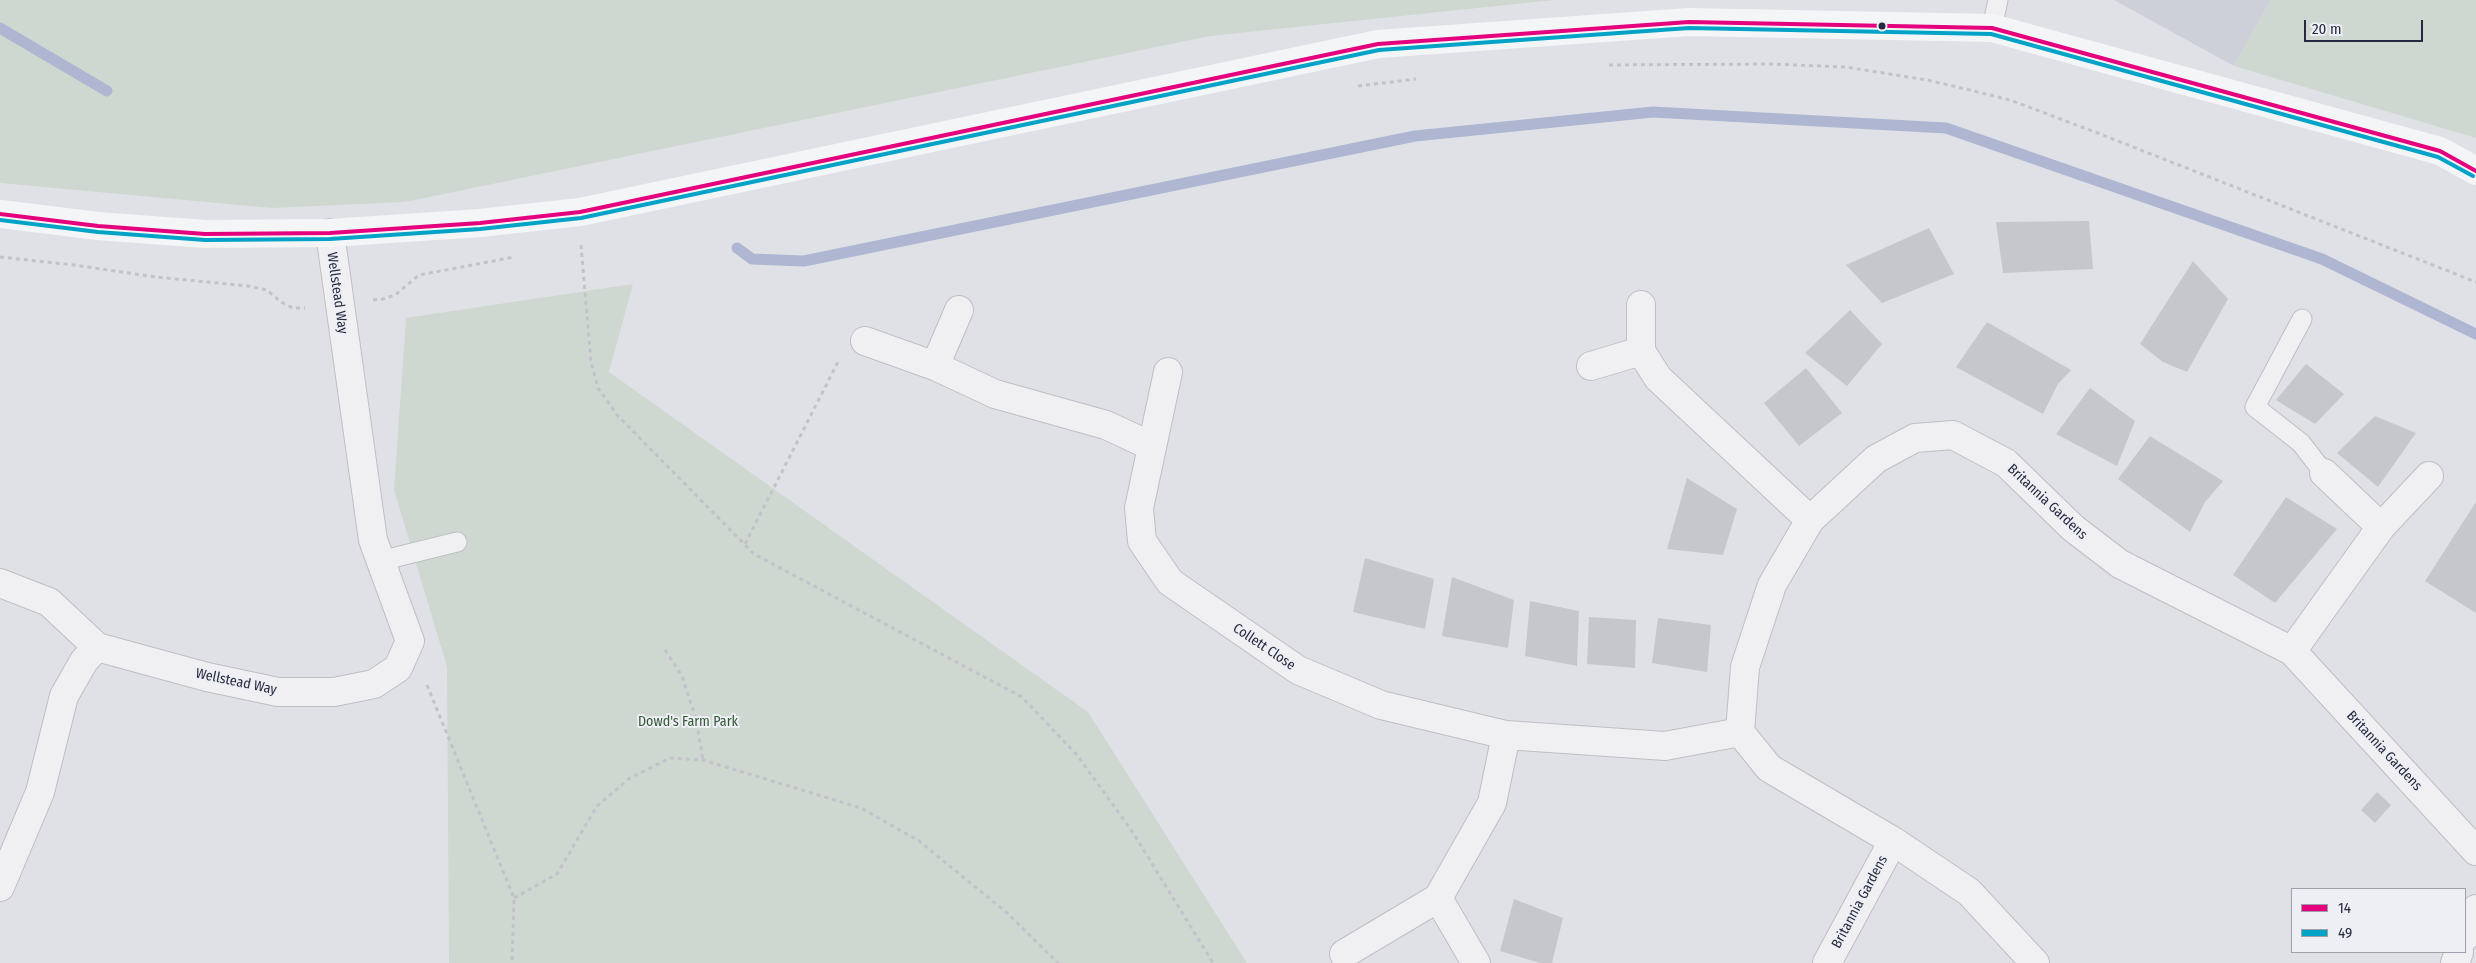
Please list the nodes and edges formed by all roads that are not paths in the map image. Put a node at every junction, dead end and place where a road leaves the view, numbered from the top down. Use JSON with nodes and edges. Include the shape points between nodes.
{"nodes":[{"id":1,"x":1998,"y":0,"type":"edge"},
{"id":2,"x":1992,"y":28,"type":"junction"},
{"id":3,"x":2476,"y":172,"type":"edge"},
{"id":4,"x":0,"y":214,"type":"edge"},
{"id":5,"x":330,"y":233,"type":"junction"},
{"id":6,"x":1641,"y":305,"type":"dead end"},
{"id":7,"x":959,"y":310,"type":"dead end"},
{"id":8,"x":2302,"y":319,"type":"dead end"},
{"id":9,"x":865,"y":341,"type":"road end"},
{"id":10,"x":1641,"y":351,"type":"junction"},
{"id":11,"x":935,"y":366,"type":"junction"},
{"id":12,"x":1591,"y":366,"type":"dead end"},
{"id":13,"x":1168,"y":372,"type":"dead end"},
{"id":14,"x":1150,"y":446,"type":"junction"},
{"id":15,"x":2324,"y":473,"type":"joint"},
{"id":16,"x":2429,"y":476,"type":"dead end"},
{"id":17,"x":1810,"y":520,"type":"junction"},
{"id":18,"x":2381,"y":527,"type":"junction"},
{"id":19,"x":457,"y":542,"type":"dead end"},
{"id":20,"x":380,"y":562,"type":"junction"},
{"id":21,"x":0,"y":583,"type":"edge"},
{"id":22,"x":97,"y":647,"type":"junction"},
{"id":23,"x":2292,"y":651,"type":"junction"},
{"id":24,"x":1740,"y":732,"type":"junction"},
{"id":25,"x":1506,"y":735,"type":"junction"},
{"id":26,"x":1893,"y":841,"type":"junction"},
{"id":27,"x":2476,"y":851,"type":"edge"},
{"id":28,"x":0,"y":888,"type":"edge"},
{"id":29,"x":1438,"y":898,"type":"junction"},
{"id":30,"x":2476,"y":909,"type":"edge"},
{"id":31,"x":2466,"y":934,"type":"edge"},
{"id":32,"x":1344,"y":954,"type":"dead end"},
{"id":33,"x":1476,"y":963,"type":"edge"},
{"id":34,"x":1827,"y":963,"type":"edge"},
{"id":35,"x":2036,"y":963,"type":"edge"}],
"edges":[{"from":1,"to":2,"type":"lane"},
{"from":2,"to":3,"type":"main road","via":[[2440,151]]},
{"from":2,"to":5,"type":"main road","via":[[1689,22],[1378,44],[580,212],[480,224]]},
{"from":4,"to":5,"type":"main road","via":[[205,234]]},
{"from":5,"to":20,"type":"street","name":"Wellstead Way","via":[[372,540]]},
{"from":6,"to":10,"type":"street"},
{"from":7,"to":11,"type":"street"},
{"from":8,"to":15,"type":"lane","via":[[2255,408],[2301,443]]},
{"from":9,"to":11,"type":"street"},
{"from":10,"to":12,"type":"street"},
{"from":10,"to":17,"type":"street","via":[[1658,378]]},
{"from":11,"to":14,"type":"street","via":[[995,394],[1106,426]]},
{"from":13,"to":14,"type":"street","name":"Collett Close"},
{"from":14,"to":25,"type":"street","name":"Collett Close","via":[[1139,508],[1142,541],[1170,582],[1298,670],[1381,705]]},
{"from":15,"to":18,"type":"street"},
{"from":16,"to":18,"type":"street"},
{"from":17,"to":23,"type":"street","name":"Britannia Gardens","via":[[1876,459],[1915,438],[1953,435],[2006,463],[2073,528],[2120,564]]},
{"from":17,"to":24,"type":"street","name":"Britannia Gardens","via":[[1772,585],[1744,667]]},
{"from":18,"to":23,"type":"street"},
{"from":19,"to":20,"type":"lane"},
{"from":20,"to":22,"type":"street","name":"Wellstead Way","via":[[410,641],[398,668],[374,684],[334,692],[278,692],[207,677]]},
{"from":21,"to":22,"type":"street","via":[[49,602]]},
{"from":22,"to":28,"type":"street","via":[[84,661],[64,696],[40,792]]},
{"from":23,"to":27,"type":"street","name":"Britannia Gardens"},
{"from":24,"to":25,"type":"street","name":"Collett Close","via":[[1665,746]]},
{"from":24,"to":26,"type":"street","name":"Britannia Gardens","via":[[1769,768]]},
{"from":25,"to":29,"type":"street","via":[[1492,803]]},
{"from":26,"to":34,"type":"street","name":"Britannia Gardens"},
{"from":26,"to":35,"type":"street","name":"Britannia Gardens","via":[[1969,892]]},
{"from":29,"to":32,"type":"street"},
{"from":29,"to":33,"type":"street"},
{"from":30,"to":31,"type":"street"}]}
